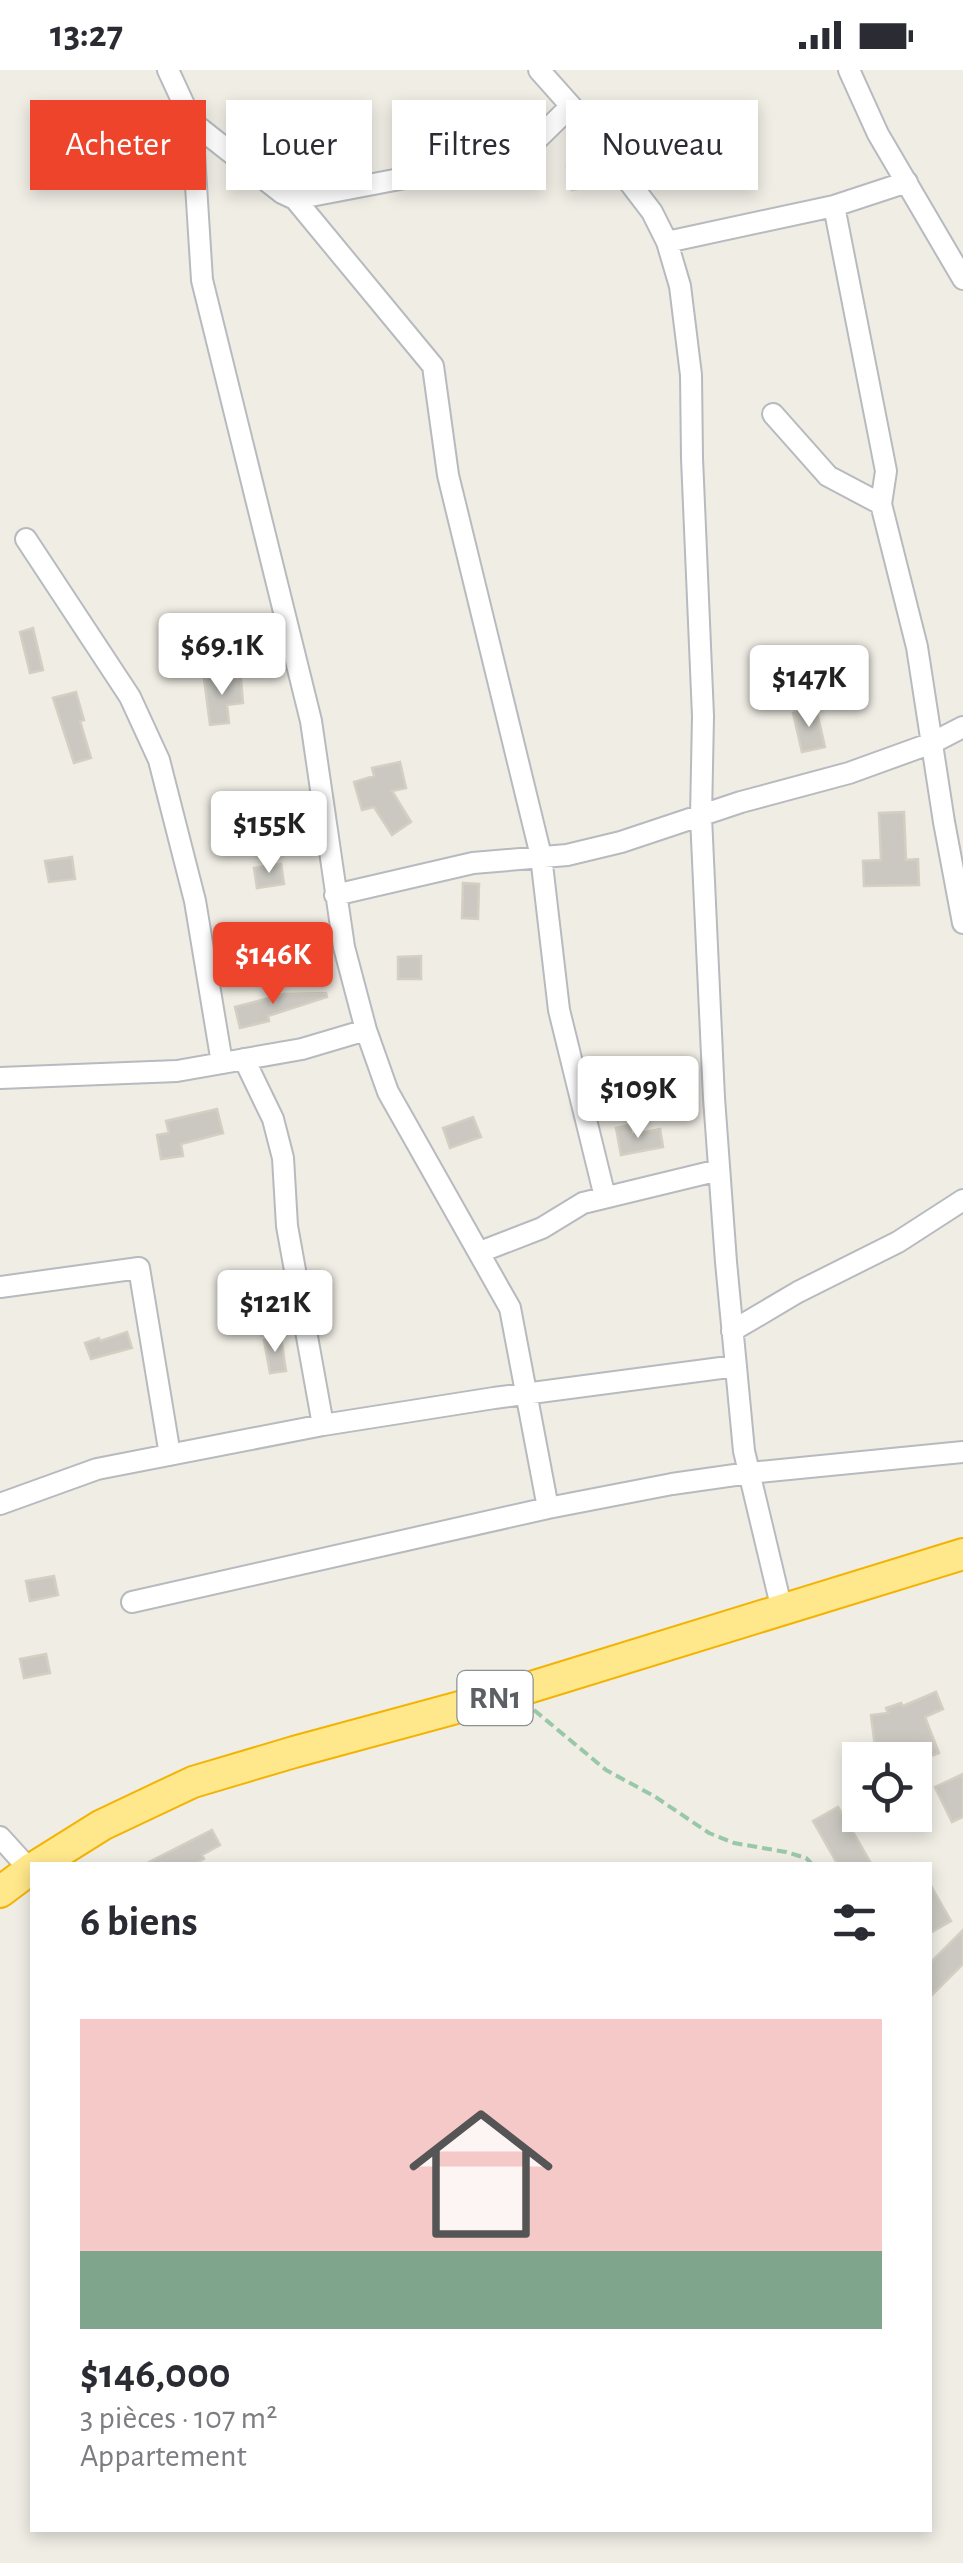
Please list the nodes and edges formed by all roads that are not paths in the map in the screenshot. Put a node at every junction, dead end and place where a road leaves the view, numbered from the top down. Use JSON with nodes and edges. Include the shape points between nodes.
{"nodes":[{"id":1,"x":168,"y":70,"type":"edge"},
{"id":2,"x":538,"y":70,"type":"edge"},
{"id":3,"x":849,"y":70,"type":"edge"},
{"id":4,"x":182,"y":100,"type":"edge"},
{"id":5,"x":566,"y":101,"type":"edge"},
{"id":6,"x":566,"y":111,"type":"edge"},
{"id":7,"x":206,"y":133,"type":"edge"},
{"id":8,"x":907,"y":182,"type":"junction"},
{"id":9,"x":196,"y":190,"type":"edge"},
{"id":10,"x":635,"y":190,"type":"edge"},
{"id":11,"x":296,"y":199,"type":"junction"},
{"id":12,"x":834,"y":206,"type":"junction"},
{"id":13,"x":667,"y":242,"type":"junction"},
{"id":14,"x":963,"y":280,"type":"edge"},
{"id":15,"x":772,"y":414,"type":"dead end"},
{"id":16,"x":881,"y":504,"type":"junction"},
{"id":17,"x":26,"y":538,"type":"dead end"},
{"id":18,"x":963,"y":727,"type":"edge"},
{"id":19,"x":932,"y":743,"type":"junction"},
{"id":20,"x":702,"y":817,"type":"junction"},
{"id":21,"x":541,"y":856,"type":"junction"},
{"id":22,"x":335,"y":895,"type":"junction"},
{"id":23,"x":963,"y":922,"type":"edge"},
{"id":24,"x":366,"y":1030,"type":"junction"},
{"id":25,"x":244,"y":1059,"type":"junction"},
{"id":26,"x":222,"y":1063,"type":"junction"},
{"id":27,"x":0,"y":1078,"type":"edge"},
{"id":28,"x":719,"y":1170,"type":"junction"},
{"id":29,"x":605,"y":1197,"type":"junction"},
{"id":30,"x":963,"y":1200,"type":"edge"},
{"id":31,"x":480,"y":1252,"type":"junction"},
{"id":32,"x":0,"y":1287,"type":"edge"},
{"id":33,"x":732,"y":1331,"type":"junction"},
{"id":34,"x":736,"y":1366,"type":"junction"},
{"id":35,"x":528,"y":1393,"type":"junction"},
{"id":36,"x":322,"y":1425,"type":"junction"},
{"id":37,"x":963,"y":1452,"type":"edge"},
{"id":38,"x":170,"y":1455,"type":"junction"},
{"id":39,"x":750,"y":1473,"type":"junction"},
{"id":40,"x":0,"y":1504,"type":"edge"},
{"id":41,"x":548,"y":1508,"type":"junction"},
{"id":42,"x":963,"y":1554,"type":"edge"},
{"id":43,"x":132,"y":1602,"type":"dead end"},
{"id":44,"x":782,"y":1610,"type":"junction"},
{"id":45,"x":0,"y":1837,"type":"edge"},
{"id":46,"x":43,"y":1862,"type":"edge"},
{"id":47,"x":30,"y":1864,"type":"edge"},
{"id":48,"x":30,"y":1871,"type":"edge"},
{"id":49,"x":0,"y":1892,"type":"edge"}],
"edges":[{"from":1,"to":4,"type":"street"},
{"from":2,"to":5,"type":"street"},
{"from":3,"to":8,"type":"street"},
{"from":6,"to":11,"type":"street","via":[[520,156]]},
{"from":7,"to":11,"type":"street"},
{"from":8,"to":12,"type":"street"},
{"from":8,"to":14,"type":"street"},
{"from":9,"to":22,"type":"street","via":[[202,280],[312,720]]},
{"from":10,"to":13,"type":"street"},
{"from":11,"to":21,"type":"street","via":[[433,366],[448,476]]},
{"from":12,"to":13,"type":"street"},
{"from":12,"to":16,"type":"street","via":[[886,472]]},
{"from":13,"to":20,"type":"street","via":[[691,374]]},
{"from":15,"to":16,"type":"street","via":[[828,476]]},
{"from":16,"to":19,"type":"street","via":[[918,647]]},
{"from":17,"to":26,"type":"street","via":[[130,696],[159,760],[195,901]]},
{"from":18,"to":19,"type":"street"},
{"from":19,"to":20,"type":"street"},
{"from":19,"to":23,"type":"street"},
{"from":20,"to":21,"type":"street","via":[[568,855]]},
{"from":20,"to":28,"type":"street"},
{"from":21,"to":22,"type":"street","via":[[473,863]]},
{"from":21,"to":29,"type":"street","via":[[559,1010]]},
{"from":22,"to":24,"type":"street"},
{"from":24,"to":25,"type":"street"},
{"from":24,"to":31,"type":"street","via":[[388,1092]]},
{"from":25,"to":26,"type":"street"},
{"from":25,"to":36,"type":"street","via":[[283,1158],[287,1226]]},
{"from":26,"to":27,"type":"street"},
{"from":28,"to":29,"type":"street"},
{"from":28,"to":33,"type":"street"},
{"from":29,"to":31,"type":"street"},
{"from":30,"to":33,"type":"street"},
{"from":31,"to":35,"type":"street","via":[[510,1308]]},
{"from":32,"to":38,"type":"street","via":[[139,1268]]},
{"from":33,"to":34,"type":"street"},
{"from":34,"to":35,"type":"street"},
{"from":34,"to":39,"type":"street"},
{"from":35,"to":36,"type":"street"},
{"from":35,"to":41,"type":"street"},
{"from":36,"to":38,"type":"street"},
{"from":37,"to":39,"type":"street"},
{"from":38,"to":40,"type":"street","via":[[97,1469]]},
{"from":39,"to":41,"type":"street"},
{"from":39,"to":44,"type":"street"},
{"from":41,"to":43,"type":"street"},
{"from":42,"to":44,"type":"highway","number":"RN1"},
{"from":44,"to":46,"type":"highway","number":"RN1","via":[[193,1782],[102,1825]]},
{"from":45,"to":47,"type":"street"},
{"from":48,"to":49,"type":"highway","number":"RN1"}]}
